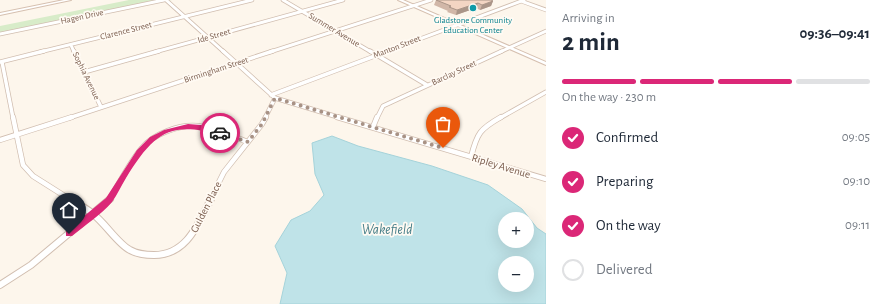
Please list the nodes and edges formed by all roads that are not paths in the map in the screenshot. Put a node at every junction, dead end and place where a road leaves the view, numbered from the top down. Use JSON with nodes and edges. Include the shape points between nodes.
{"nodes":[{"id":1,"x":69,"y":0,"type":"edge"},
{"id":2,"x":165,"y":0,"type":"edge"},
{"id":3,"x":252,"y":0,"type":"edge"},
{"id":4,"x":283,"y":0,"type":"edge"},
{"id":5,"x":343,"y":0,"type":"edge"},
{"id":6,"x":400,"y":0,"type":"edge"},
{"id":7,"x":431,"y":0,"type":"edge"},
{"id":8,"x":522,"y":1,"type":"edge"},
{"id":9,"x":413,"y":6,"type":"junction"},
{"id":10,"x":546,"y":10,"type":"edge"},
{"id":11,"x":302,"y":11,"type":"junction"},
{"id":12,"x":0,"y":14,"type":"edge"},
{"id":13,"x":184,"y":17,"type":"junction"},
{"id":14,"x":456,"y":24,"type":"junction"},
{"id":15,"x":336,"y":31,"type":"junction"},
{"id":16,"x":546,"y":31,"type":"edge"},
{"id":17,"x":0,"y":34,"type":"edge"},
{"id":18,"x":207,"y":38,"type":"junction"},
{"id":19,"x":71,"y":45,"type":"junction"},
{"id":20,"x":508,"y":47,"type":"junction"},
{"id":21,"x":376,"y":55,"type":"junction"},
{"id":22,"x":1,"y":62,"type":"edge"},
{"id":23,"x":235,"y":64,"type":"junction"},
{"id":24,"x":546,"y":64,"type":"edge"},
{"id":25,"x":84,"y":72,"type":"junction"},
{"id":26,"x":427,"y":85,"type":"junction"},
{"id":27,"x":546,"y":92,"type":"edge"},
{"id":28,"x":273,"y":97,"type":"junction"},
{"id":29,"x":102,"y":107,"type":"junction"},
{"id":30,"x":373,"y":127,"type":"junction"},
{"id":31,"x":16,"y":134,"type":"junction"},
{"id":32,"x":0,"y":140,"type":"edge"},
{"id":33,"x":248,"y":142,"type":"junction"},
{"id":34,"x":472,"y":157,"type":"junction"},
{"id":35,"x":546,"y":179,"type":"edge"},
{"id":36,"x":93,"y":214,"type":"junction"},
{"id":37,"x":0,"y":285,"type":"edge"}],
"edges":[{"from":1,"to":12,"type":"street"},
{"from":2,"to":13,"type":"street","name":"Ripley Avenue"},
{"from":2,"to":17,"type":"street","name":"Hagen Drive"},
{"from":3,"to":13,"type":"street","name":"Clarence Street"},
{"from":4,"to":11,"type":"street","name":"Summer Avenue"},
{"from":5,"to":11,"type":"street","name":"Ide Street"},
{"from":6,"to":9,"type":"street"},
{"from":7,"to":9,"type":"street","name":"Birmingham Street"},
{"from":8,"to":10,"type":"street"},
{"from":8,"to":14,"type":"street","name":"Manton Street"},
{"from":9,"to":14,"type":"street"},
{"from":9,"to":15,"type":"street","name":"Birmingham Street"},
{"from":11,"to":15,"type":"street","name":"Summer Avenue"},
{"from":11,"to":18,"type":"street","name":"Ide Street"},
{"from":13,"to":18,"type":"street","name":"Ripley Avenue"},
{"from":13,"to":19,"type":"street","name":"Clarence Street"},
{"from":14,"to":20,"type":"street"},
{"from":14,"to":21,"type":"street","name":"Manton Street"},
{"from":15,"to":21,"type":"street","name":"Summer Avenue"},
{"from":15,"to":23,"type":"street","name":"Birmingham Street"},
{"from":16,"to":20,"type":"street","name":"Barclay Street"},
{"from":18,"to":23,"type":"street","name":"Ripley Avenue"},
{"from":18,"to":25,"type":"street","name":"Ide Street"},
{"from":19,"to":22,"type":"street","name":"Clarence Street"},
{"from":19,"to":25,"type":"street","name":"Sophia Avenue"},
{"from":20,"to":24,"type":"street"},
{"from":20,"to":26,"type":"street","name":"Barclay Street"},
{"from":21,"to":26,"type":"street","name":"Summer Avenue"},
{"from":21,"to":28,"type":"street","name":"Manton Street"},
{"from":22,"to":31,"type":"street","name":"Gulden Place"},
{"from":23,"to":28,"type":"street","name":"Ripley Avenue"},
{"from":23,"to":29,"type":"street","name":"Birmingham Street"},
{"from":25,"to":29,"type":"street","name":"Sophia Avenue"},
{"from":26,"to":30,"type":"street","name":"Barclay Street","via":[[383,106]]},
{"from":27,"to":34,"type":"street","via":[[479,133]]},
{"from":28,"to":30,"type":"street","name":"Ripley Avenue"},
{"from":28,"to":33,"type":"street","name":"Gulden Place","via":[[262,124]]},
{"from":29,"to":31,"type":"street","name":"Birmingham Street"},
{"from":30,"to":34,"type":"street","name":"Ripley Avenue"},
{"from":31,"to":32,"type":"street","name":"Birmingham Street"},
{"from":31,"to":36,"type":"street","name":"Gulden Place","via":[[21,157],[32,176]]},
{"from":33,"to":36,"type":"street","via":[[196,126],[180,127],[159,134],[142,147],[109,200]]},
{"from":33,"to":36,"type":"street","name":"Gulden Place","via":[[224,172],[194,233],[176,249],[155,255],[135,254]]},
{"from":34,"to":35,"type":"street","name":"Ripley Avenue"},
{"from":36,"to":37,"type":"street","via":[[31,265]]}]}
